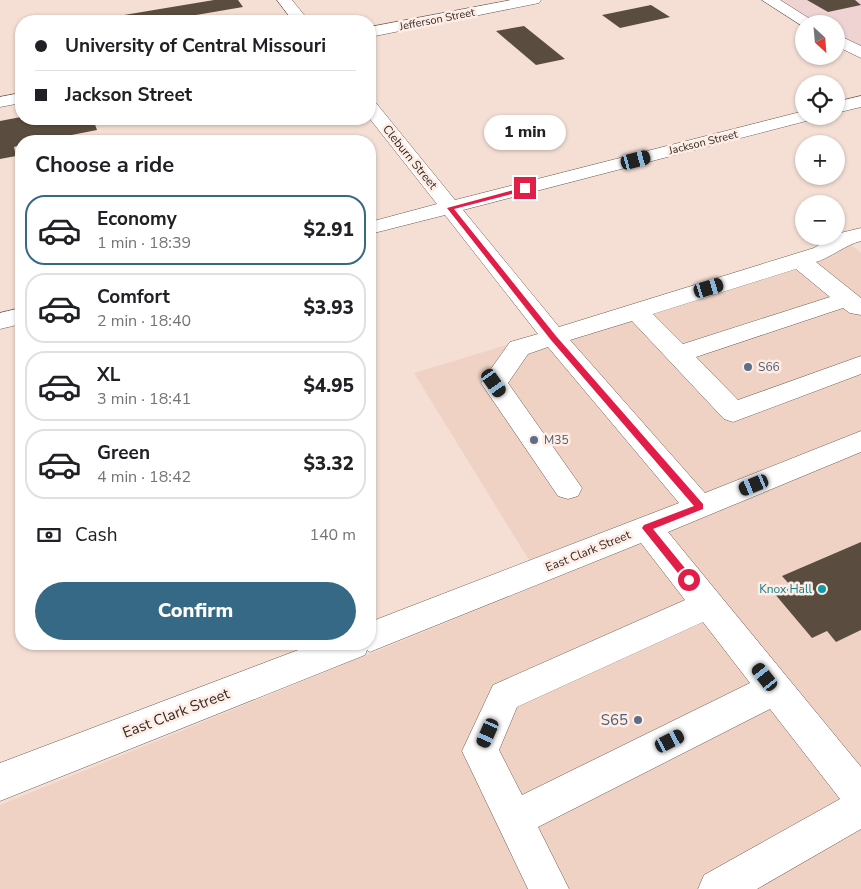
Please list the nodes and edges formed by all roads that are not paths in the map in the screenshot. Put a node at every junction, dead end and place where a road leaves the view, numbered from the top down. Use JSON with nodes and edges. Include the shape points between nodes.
{"nodes":[{"id":1,"x":284,"y":0,"type":"edge"},
{"id":2,"x":534,"y":0,"type":"edge"},
{"id":3,"x":769,"y":0,"type":"edge"},
{"id":4,"x":296,"y":15,"type":"edge"},
{"id":5,"x":795,"y":15,"type":"edge"},
{"id":6,"x":376,"y":31,"type":"edge"},
{"id":7,"x":845,"y":44,"type":"edge"},
{"id":8,"x":861,"y":54,"type":"edge"},
{"id":9,"x":15,"y":99,"type":"edge"},
{"id":10,"x":0,"y":102,"type":"edge"},
{"id":11,"x":861,"y":102,"type":"edge"},
{"id":12,"x":845,"y":106,"type":"edge"},
{"id":13,"x":376,"y":115,"type":"edge"},
{"id":14,"x":795,"y":118,"type":"edge"},
{"id":15,"x":450,"y":208,"type":"junction"},
{"id":16,"x":376,"y":226,"type":"edge"},
{"id":17,"x":861,"y":234,"type":"edge"},
{"id":18,"x":799,"y":260,"type":"junction"},
{"id":19,"x":854,"y":304,"type":"edge"},
{"id":20,"x":636,"y":311,"type":"junction"},
{"id":21,"x":15,"y":317,"type":"edge"},
{"id":22,"x":0,"y":321,"type":"edge"},
{"id":23,"x":554,"y":338,"type":"junction"},
{"id":24,"x":678,"y":354,"type":"junction"},
{"id":25,"x":861,"y":365,"type":"edge"},
{"id":26,"x":861,"y":441,"type":"edge"},
{"id":27,"x":568,"y":488,"type":"dead end"},
{"id":28,"x":700,"y":507,"type":"junction"},
{"id":29,"x":647,"y":528,"type":"junction"},
{"id":30,"x":709,"y":604,"type":"junction"},
{"id":31,"x":376,"y":635,"type":"edge"},
{"id":32,"x":338,"y":650,"type":"edge"},
{"id":33,"x":774,"y":689,"type":"junction"},
{"id":34,"x":0,"y":782,"type":"edge"},
{"id":35,"x":861,"y":796,"type":"edge"},
{"id":36,"x":861,"y":808,"type":"edge"},
{"id":37,"x":513,"y":820,"type":"junction"},
{"id":38,"x":549,"y":889,"type":"edge"},
{"id":39,"x":718,"y":889,"type":"edge"}],
"edges":[{"from":1,"to":4,"type":"street"},
{"from":2,"to":6,"type":"street","name":"Jefferson Street"},
{"from":3,"to":5,"type":"street"},
{"from":7,"to":8,"type":"street"},
{"from":9,"to":10,"type":"street"},
{"from":11,"to":12,"type":"street"},
{"from":13,"to":15,"type":"street","name":"Cleburn Street"},
{"from":14,"to":15,"type":"street","name":"Jackson Street"},
{"from":15,"to":16,"type":"street","name":"Jackson Street"},
{"from":15,"to":23,"type":"street","name":"Cleburn Street"},
{"from":17,"to":18,"type":"street"},
{"from":18,"to":19,"type":"street"},
{"from":18,"to":20,"type":"street"},
{"from":19,"to":24,"type":"street"},
{"from":20,"to":23,"type":"street"},
{"from":20,"to":24,"type":"street"},
{"from":21,"to":22,"type":"street"},
{"from":23,"to":27,"type":"street","via":[[520,348],[494,383]]},
{"from":23,"to":28,"type":"street","name":"Cleburn Street"},
{"from":24,"to":25,"type":"street","via":[[733,412]]},
{"from":26,"to":28,"type":"street","name":"East Clark Street"},
{"from":28,"to":29,"type":"street","name":"East Clark Street"},
{"from":29,"to":30,"type":"street"},
{"from":29,"to":31,"type":"street","name":"East Clark Street"},
{"from":30,"to":33,"type":"street"},
{"from":30,"to":37,"type":"street","via":[[505,696],[480,751]]},
{"from":32,"to":34,"type":"street","name":"East Clark Street"},
{"from":33,"to":35,"type":"street"},
{"from":33,"to":37,"type":"street"},
{"from":36,"to":39,"type":"street"},
{"from":37,"to":38,"type":"street"}]}
